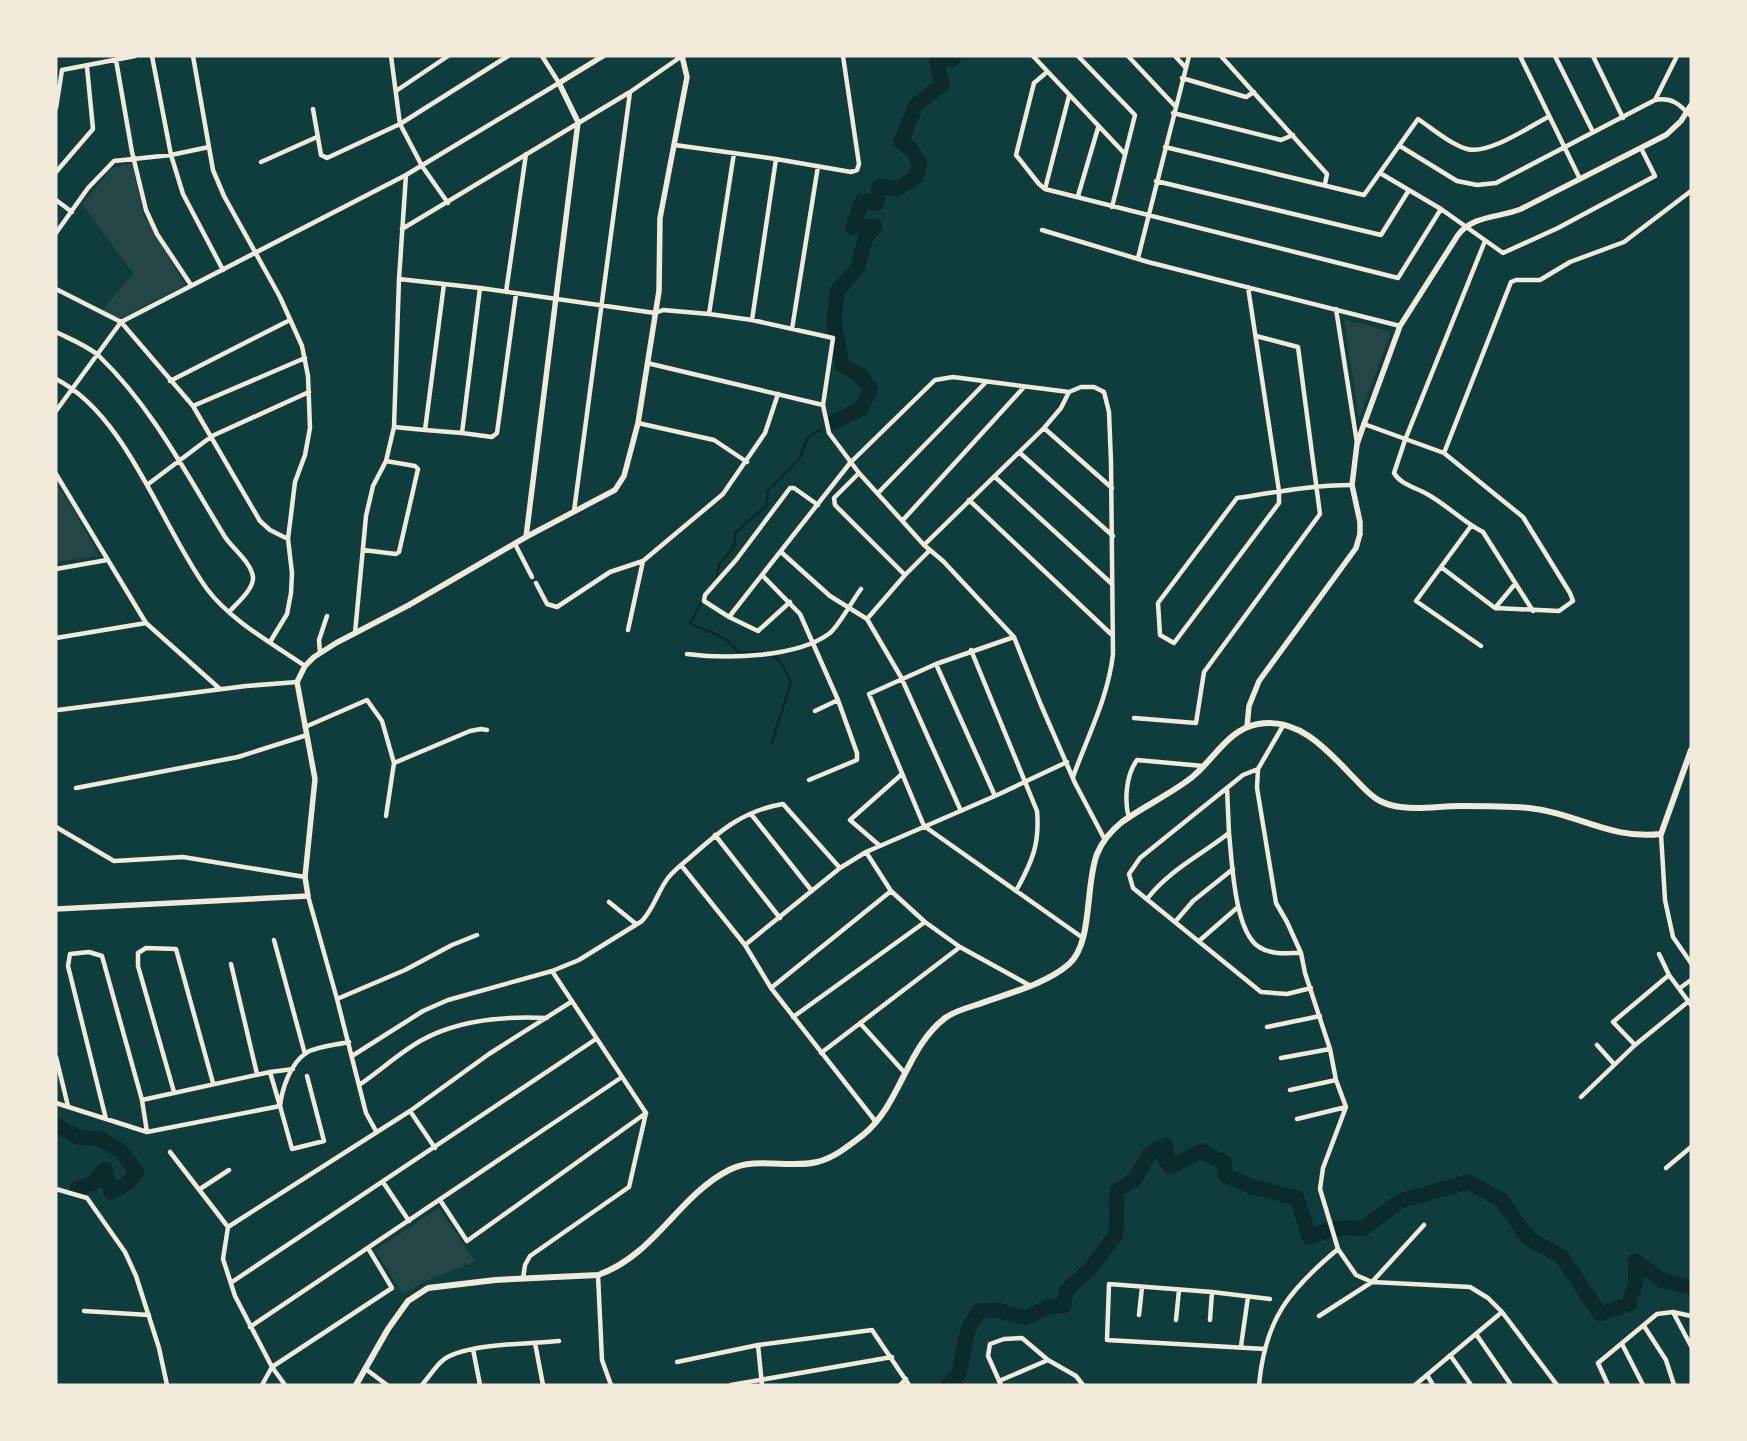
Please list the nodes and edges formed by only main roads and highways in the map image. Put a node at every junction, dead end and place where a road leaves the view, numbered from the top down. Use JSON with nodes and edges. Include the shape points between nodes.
{"nodes":[{"id":1,"x":1691,"y":750,"type":"edge"},
{"id":2,"x":1689,"y":758,"type":"edge"},
{"id":3,"x":356,"y":1385,"type":"edge"}],
"edges":[{"from":1,"to":2,"type":"main road"},
{"from":2,"to":3,"type":"main road","via":[[1661,834],[1638,836],[1526,808],[1393,805],[1379,800],[1363,788],[1310,737],[1284,724],[1270,722],[1235,732],[1194,776],[1130,818],[1105,840],[1098,850],[1092,872],[1083,938],[1078,953],[1069,964],[1029,985],[945,1018],[904,1072],[888,1106],[876,1122],[835,1155],[816,1163],[759,1163],[733,1167],[706,1184],[638,1253],[621,1266],[598,1275],[428,1288],[408,1301]]}]}
